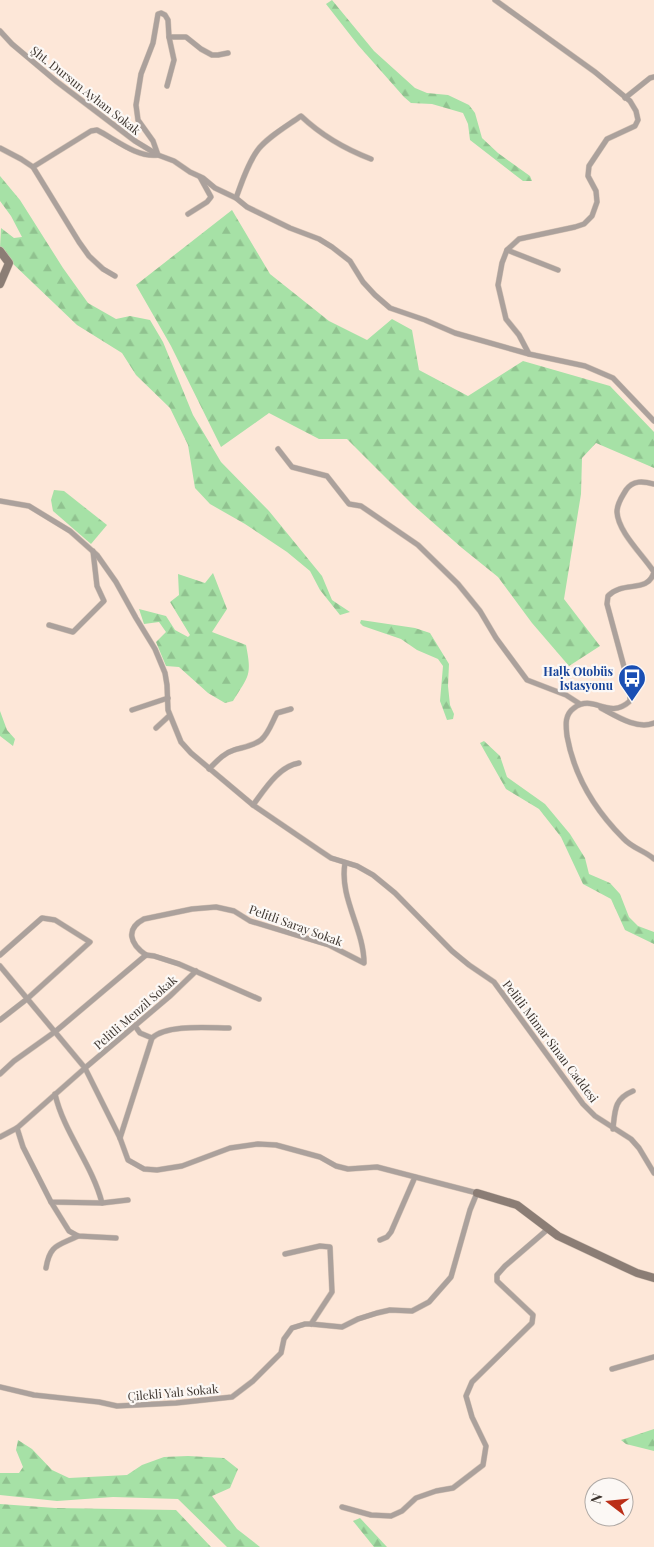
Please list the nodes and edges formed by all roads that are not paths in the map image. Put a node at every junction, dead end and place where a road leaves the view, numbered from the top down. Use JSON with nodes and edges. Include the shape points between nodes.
{"nodes":[{"id":1,"x":495,"y":0,"type":"edge"},
{"id":2,"x":0,"y":32,"type":"edge"},
{"id":3,"x":169,"y":37,"type":"junction"},
{"id":4,"x":228,"y":54,"type":"dead end"},
{"id":5,"x":654,"y":77,"type":"edge"},
{"id":6,"x":167,"y":86,"type":"dead end"},
{"id":7,"x":625,"y":98,"type":"junction"},
{"id":8,"x":0,"y":148,"type":"edge"},
{"id":9,"x":158,"y":155,"type":"junction"},
{"id":10,"x":371,"y":159,"type":"dead end"},
{"id":11,"x":33,"y":167,"type":"junction"},
{"id":12,"x":200,"y":176,"type":"junction"},
{"id":13,"x":236,"y":198,"type":"junction"},
{"id":14,"x":188,"y":214,"type":"dead end"},
{"id":15,"x":507,"y":250,"type":"junction"},
{"id":16,"x":0,"y":251,"type":"edge"},
{"id":17,"x":558,"y":270,"type":"dead end"},
{"id":18,"x":115,"y":276,"type":"dead end"},
{"id":19,"x":0,"y":284,"type":"edge"},
{"id":20,"x":529,"y":354,"type":"junction"},
{"id":21,"x":654,"y":421,"type":"edge"},
{"id":22,"x":278,"y":449,"type":"dead end"},
{"id":23,"x":654,"y":484,"type":"edge"},
{"id":24,"x":0,"y":501,"type":"edge"},
{"id":25,"x":93,"y":552,"type":"junction"},
{"id":26,"x":49,"y":625,"type":"dead end"},
{"id":27,"x":168,"y":698,"type":"junction"},
{"id":28,"x":580,"y":704,"type":"junction"},
{"id":29,"x":591,"y":704,"type":"junction"},
{"id":30,"x":290,"y":709,"type":"dead end"},
{"id":31,"x":132,"y":710,"type":"dead end"},
{"id":32,"x":169,"y":716,"type":"junction"},
{"id":33,"x":654,"y":723,"type":"edge"},
{"id":34,"x":156,"y":728,"type":"dead end"},
{"id":35,"x":299,"y":764,"type":"dead end"},
{"id":36,"x":209,"y":769,"type":"junction"},
{"id":37,"x":253,"y":805,"type":"junction"},
{"id":38,"x":654,"y":859,"type":"edge"},
{"id":39,"x":345,"y":863,"type":"junction"},
{"id":40,"x":0,"y":955,"type":"edge"},
{"id":41,"x":146,"y":955,"type":"junction"},
{"id":42,"x":0,"y":966,"type":"edge"},
{"id":43,"x":196,"y":971,"type":"junction"},
{"id":44,"x":27,"y":999,"type":"junction"},
{"id":45,"x":259,"y":999,"type":"dead end"},
{"id":46,"x":0,"y":1020,"type":"edge"},
{"id":47,"x":134,"y":1026,"type":"junction"},
{"id":48,"x":229,"y":1028,"type":"dead end"},
{"id":49,"x":56,"y":1031,"type":"junction"},
{"id":50,"x":152,"y":1038,"type":"junction"},
{"id":51,"x":85,"y":1068,"type":"junction"},
{"id":52,"x":0,"y":1074,"type":"edge"},
{"id":53,"x":633,"y":1091,"type":"dead end"},
{"id":54,"x":55,"y":1094,"type":"junction"},
{"id":55,"x":17,"y":1128,"type":"junction"},
{"id":56,"x":613,"y":1129,"type":"junction"},
{"id":57,"x":0,"y":1137,"type":"edge"},
{"id":58,"x":120,"y":1138,"type":"junction"},
{"id":59,"x":654,"y":1173,"type":"edge"},
{"id":60,"x":415,"y":1177,"type":"junction"},
{"id":61,"x":477,"y":1193,"type":"junction"},
{"id":62,"x":128,"y":1200,"type":"dead end"},
{"id":63,"x":51,"y":1202,"type":"junction"},
{"id":64,"x":102,"y":1203,"type":"junction"},
{"id":65,"x":548,"y":1229,"type":"junction"},
{"id":66,"x":78,"y":1236,"type":"junction"},
{"id":67,"x":116,"y":1238,"type":"dead end"},
{"id":68,"x":380,"y":1240,"type":"dead end"},
{"id":69,"x":285,"y":1254,"type":"dead end"},
{"id":70,"x":46,"y":1268,"type":"dead end"},
{"id":71,"x":654,"y":1278,"type":"edge"},
{"id":72,"x":311,"y":1324,"type":"junction"},
{"id":73,"x":654,"y":1357,"type":"edge"},
{"id":74,"x":612,"y":1369,"type":"dead end"},
{"id":75,"x":0,"y":1387,"type":"edge"},
{"id":76,"x":342,"y":1507,"type":"dead end"}],
"edges":[{"from":1,"to":7,"type":"street","via":[[595,72]]},
{"from":2,"to":9,"type":"street","name":"Şht. Dursun Ayhan Sokak","via":[[56,82]]},
{"from":3,"to":4,"type":"street","via":[[186,37],[212,54]]},
{"from":3,"to":6,"type":"street","via":[[174,60]]},
{"from":3,"to":9,"type":"street","via":[[168,20],[165,15],[158,14],[136,105],[138,120]]},
{"from":5,"to":7,"type":"street"},
{"from":7,"to":15,"type":"street","via":[[636,111],[638,120],[635,126],[607,139],[589,166],[588,176],[596,191],[597,202],[592,216],[576,227],[519,239]]},
{"from":8,"to":11,"type":"street"},
{"from":9,"to":11,"type":"street","via":[[138,152],[97,130],[91,130]]},
{"from":9,"to":12,"type":"street","name":"Şht. Dursun Ayhan Sokak"},
{"from":10,"to":13,"type":"street","via":[[317,131],[300,116],[258,150]]},
{"from":11,"to":18,"type":"street","via":[[89,256]]},
{"from":12,"to":13,"type":"street","name":"Şht. Dursun Ayhan Sokak"},
{"from":12,"to":14,"type":"street","via":[[211,197]]},
{"from":13,"to":20,"type":"street","name":"Şht. Dursun Ayhan Sokak","via":[[247,207],[332,247],[350,261],[363,282],[390,308],[455,333]]},
{"from":15,"to":17,"type":"street"},
{"from":15,"to":20,"type":"street","via":[[498,285],[506,319]]},
{"from":16,"to":19,"type":"street","via":[[9,263]]},
{"from":20,"to":21,"type":"street","name":"Şht. Dursun Ayhan Sokak","via":[[585,366],[612,378]]},
{"from":22,"to":28,"type":"street","via":[[292,467],[327,476],[349,504],[361,506],[418,545],[480,611],[527,680]]},
{"from":23,"to":29,"type":"street","via":[[641,481],[630,485],[619,501],[617,512],[621,525],[654,572],[646,583],[621,587],[608,596],[607,604],[630,688],[630,701],[617,709]]},
{"from":24,"to":25,"type":"street","name":"Pelitli Mimar Sinan Caddesi","via":[[28,506],[70,532]]},
{"from":25,"to":26,"type":"street","via":[[97,586],[104,601],[73,632]]},
{"from":25,"to":27,"type":"street","name":"Pelitli Mimar Sinan Caddesi","via":[[116,582],[155,649],[165,673]]},
{"from":27,"to":31,"type":"street"},
{"from":27,"to":32,"type":"street","name":"Pelitli Mimar Sinan Caddesi"},
{"from":28,"to":29,"type":"street"},
{"from":28,"to":38,"type":"street","via":[[566,718],[566,728],[582,783],[624,840]]},
{"from":29,"to":33,"type":"street","via":[[630,722],[648,726]]},
{"from":30,"to":36,"type":"street","via":[[278,713],[260,740],[248,747],[232,750]]},
{"from":32,"to":34,"type":"street"},
{"from":32,"to":36,"type":"street","name":"Pelitli Mimar Sinan Caddesi","via":[[181,742]]},
{"from":35,"to":37,"type":"street","via":[[291,764],[276,777]]},
{"from":36,"to":37,"type":"street","name":"Pelitli Mimar Sinan Caddesi"},
{"from":37,"to":39,"type":"street","name":"Pelitli Mimar Sinan Caddesi","via":[[331,858]]},
{"from":39,"to":41,"type":"street","name":"Pelitli Saray Sokak","via":[[342,877],[364,963],[329,945],[216,907],[192,909],[138,922],[131,933],[133,943]]},
{"from":39,"to":56,"type":"street","name":"Pelitli Mimar Sinan Caddesi","via":[[378,878],[452,951],[494,982],[577,1097]]},
{"from":40,"to":44,"type":"street","via":[[42,918],[55,920],[90,942]]},
{"from":41,"to":43,"type":"street"},
{"from":41,"to":49,"type":"street"},
{"from":42,"to":44,"type":"street"},
{"from":43,"to":45,"type":"street"},
{"from":43,"to":47,"type":"street","name":"Pelitli Menzil Sokak"},
{"from":44,"to":46,"type":"street"},
{"from":44,"to":49,"type":"street"},
{"from":47,"to":50,"type":"street"},
{"from":47,"to":51,"type":"street","name":"Pelitli Menzil Sokak"},
{"from":48,"to":50,"type":"street","via":[[181,1028]]},
{"from":49,"to":51,"type":"street"},
{"from":49,"to":52,"type":"street"},
{"from":50,"to":58,"type":"street"},
{"from":51,"to":54,"type":"street","name":"Pelitli Menzil Sokak"},
{"from":51,"to":58,"type":"street"},
{"from":53,"to":56,"type":"street","via":[[618,1101]]},
{"from":54,"to":55,"type":"street","name":"Pelitli Menzil Sokak"},
{"from":54,"to":64,"type":"street","via":[[58,1109],[85,1160]]},
{"from":55,"to":57,"type":"street","name":"Pelitli Menzil Sokak"},
{"from":55,"to":63,"type":"street"},
{"from":56,"to":59,"type":"street","name":"Pelitli Mimar Sinan Caddesi","via":[[639,1148]]},
{"from":58,"to":60,"type":"street","via":[[128,1160],[144,1169],[182,1166],[230,1148],[258,1144],[276,1145],[320,1157],[336,1166],[377,1167]]},
{"from":60,"to":61,"type":"street"},
{"from":60,"to":68,"type":"street","via":[[391,1232]]},
{"from":61,"to":65,"type":"street","via":[[517,1205]]},
{"from":61,"to":72,"type":"street","name":"Çilekli Yalı Sokak","via":[[452,1277],[429,1302],[412,1311],[390,1310],[342,1326]]},
{"from":62,"to":64,"type":"street"},
{"from":63,"to":64,"type":"street"},
{"from":63,"to":66,"type":"street","via":[[64,1226]]},
{"from":65,"to":71,"type":"street","via":[[610,1261]]},
{"from":65,"to":76,"type":"street","via":[[497,1275],[498,1281],[533,1315],[532,1323],[472,1382],[466,1396],[486,1446],[482,1465],[452,1488],[416,1498],[391,1516],[371,1515]]},
{"from":66,"to":67,"type":"street"},
{"from":66,"to":70,"type":"street","via":[[51,1249]]},
{"from":69,"to":72,"type":"street","via":[[320,1246],[330,1247],[332,1292]]},
{"from":72,"to":75,"type":"street","name":"Çilekli Yalı Sokak","via":[[292,1328],[281,1353],[232,1397],[117,1406]]},
{"from":73,"to":74,"type":"street"}]}
